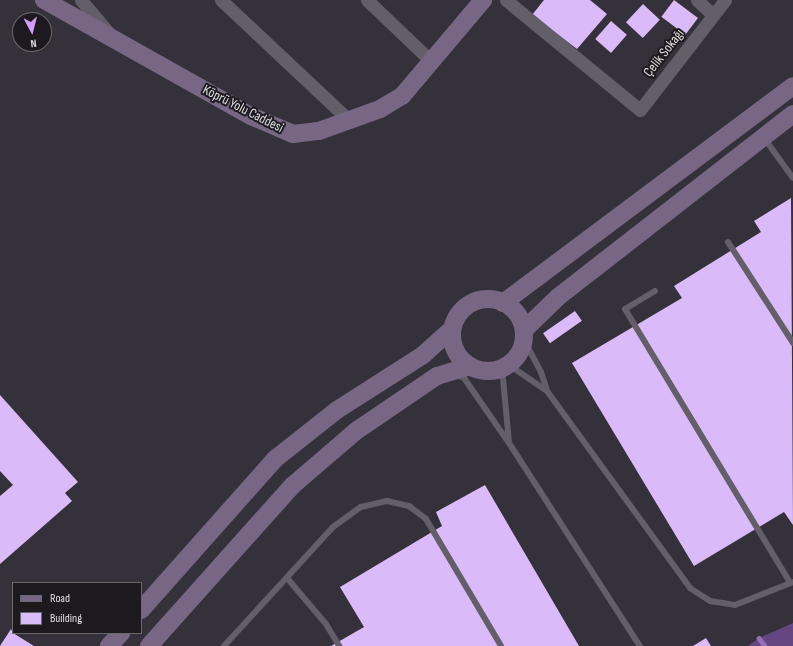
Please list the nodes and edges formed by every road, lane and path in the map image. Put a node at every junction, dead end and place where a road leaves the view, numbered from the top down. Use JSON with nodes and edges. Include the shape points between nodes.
{"nodes":[{"id":1,"x":44,"y":0,"type":"edge"},
{"id":2,"x":81,"y":0,"type":"edge"},
{"id":3,"x":221,"y":0,"type":"edge"},
{"id":4,"x":368,"y":0,"type":"edge"},
{"id":5,"x":483,"y":0,"type":"edge"},
{"id":6,"x":506,"y":0,"type":"edge"},
{"id":7,"x":697,"y":0,"type":"edge"},
{"id":8,"x":725,"y":0,"type":"edge"},
{"id":9,"x":713,"y":16,"type":"junction"},
{"id":10,"x":113,"y":39,"type":"junction"},
{"id":11,"x":431,"y":62,"type":"junction"},
{"id":12,"x":793,"y":86,"type":"edge"},
{"id":13,"x":793,"y":114,"type":"edge"},
{"id":14,"x":349,"y":120,"type":"junction"},
{"id":15,"x":763,"y":136,"type":"junction"},
{"id":16,"x":793,"y":178,"type":"edge"},
{"id":17,"x":728,"y":242,"type":"dead end"},
{"id":18,"x":655,"y":291,"type":"dead end"},
{"id":19,"x":503,"y":303,"type":"junction"},
{"id":20,"x":452,"y":329,"type":"junction"},
{"id":21,"x":524,"y":335,"type":"junction"},
{"id":22,"x":793,"y":343,"type":"edge"},
{"id":23,"x":470,"y":366,"type":"junction"},
{"id":24,"x":506,"y":366,"type":"junction"},
{"id":25,"x":443,"y":373,"type":"junction"},
{"id":26,"x":547,"y":390,"type":"junction"},
{"id":27,"x":509,"y":443,"type":"junction"},
{"id":28,"x":287,"y":578,"type":"junction"},
{"id":29,"x":791,"y":582,"type":"edge"},
{"id":30,"x":142,"y":609,"type":"edge"},
{"id":31,"x":120,"y":634,"type":"edge"},
{"id":32,"x":109,"y":646,"type":"edge"},
{"id":33,"x":149,"y":646,"type":"edge"},
{"id":34,"x":224,"y":646,"type":"edge"},
{"id":35,"x":339,"y":646,"type":"edge"},
{"id":36,"x":501,"y":646,"type":"edge"},
{"id":37,"x":640,"y":646,"type":"edge"}],
"edges":[{"from":1,"to":10,"type":"main road","name":"Köprü Yolu Caddesi"},
{"from":2,"to":10,"type":"street"},
{"from":3,"to":14,"type":"street"},
{"from":4,"to":11,"type":"street"},
{"from":5,"to":11,"type":"main road","name":"Köprü Yolu Caddesi"},
{"from":6,"to":9,"type":"street","name":"Çelik Sokağı","via":[[640,110]]},
{"from":7,"to":9,"type":"street"},
{"from":8,"to":9,"type":"street","name":"Çelik Sokağı"},
{"from":10,"to":14,"type":"main road","name":"Köprü Yolu Caddesi","via":[[250,116],[293,134],[318,131]]},
{"from":11,"to":14,"type":"main road","name":"Köprü Yolu Caddesi","via":[[402,96],[380,109]]},
{"from":12,"to":19,"type":"main road"},
{"from":13,"to":15,"type":"main road"},
{"from":15,"to":16,"type":"lane"},
{"from":15,"to":21,"type":"main road","via":[[558,297]]},
{"from":17,"to":22,"type":"lane"},
{"from":18,"to":29,"type":"lane","via":[[625,309]]},
{"from":19,"to":20,"type":"main road","via":[[487,298],[475,301],[456,317]]},
{"from":19,"to":21,"type":"main road","via":[[517,313]]},
{"from":20,"to":23,"type":"main road","via":[[456,353]]},
{"from":20,"to":30,"type":"main road","via":[[422,355],[337,410],[275,459]]},
{"from":21,"to":24,"type":"main road","via":[[517,357]]},
{"from":21,"to":26,"type":"lane"},
{"from":23,"to":24,"type":"main road","via":[[486,371]]},
{"from":23,"to":25,"type":"main road"},
{"from":24,"to":26,"type":"lane"},
{"from":24,"to":27,"type":"lane"},
{"from":25,"to":27,"type":"lane","via":[[464,378]]},
{"from":25,"to":33,"type":"main road","via":[[356,431],[292,486]]},
{"from":26,"to":29,"type":"lane","via":[[690,588],[710,601],[735,605]]},
{"from":27,"to":37,"type":"lane"},
{"from":28,"to":34,"type":"lane"},
{"from":28,"to":35,"type":"lane","via":[[326,624]]},
{"from":28,"to":36,"type":"lane","via":[[333,527],[361,507],[387,501],[409,506],[426,519]]},
{"from":31,"to":32,"type":"main road"}]}
